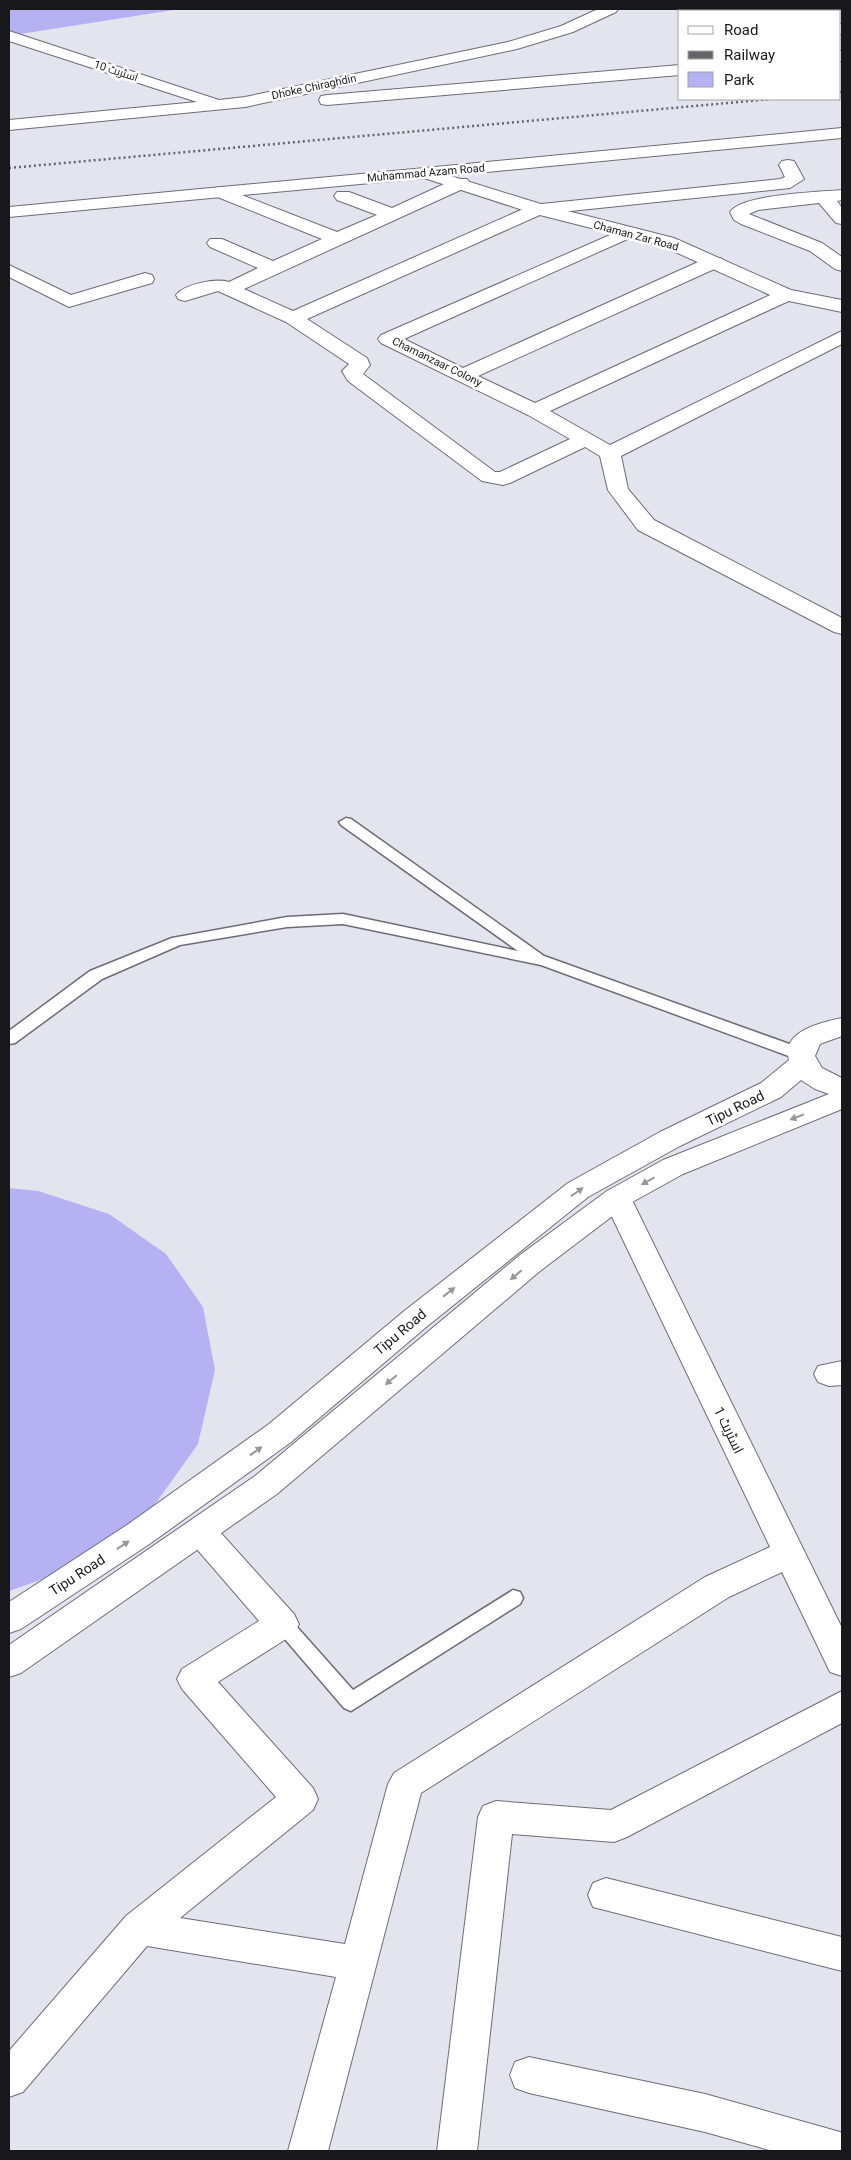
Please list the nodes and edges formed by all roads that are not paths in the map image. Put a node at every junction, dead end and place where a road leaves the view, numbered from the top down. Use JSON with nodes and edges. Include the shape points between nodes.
{"nodes":[{"id":1,"x":610,"y":9,"type":"edge"},
{"id":2,"x":9,"y":36,"type":"edge"},
{"id":3,"x":522,"y":65,"type":"junction"},
{"id":4,"x":678,"y":70,"type":"edge"},
{"id":5,"x":245,"y":102,"type":"junction"},
{"id":6,"x":223,"y":105,"type":"junction"},
{"id":7,"x":9,"y":125,"type":"edge"},
{"id":8,"x":842,"y":133,"type":"edge"},
{"id":9,"x":788,"y":164,"type":"dead end"},
{"id":10,"x":425,"y":173,"type":"junction"},
{"id":11,"x":461,"y":183,"type":"junction"},
{"id":12,"x":221,"y":192,"type":"junction"},
{"id":13,"x":842,"y":195,"type":"edge"},
{"id":14,"x":344,"y":196,"type":"dead end"},
{"id":15,"x":824,"y":197,"type":"junction"},
{"id":16,"x":538,"y":209,"type":"junction"},
{"id":17,"x":9,"y":212,"type":"edge"},
{"id":18,"x":392,"y":214,"type":"junction"},
{"id":19,"x":842,"y":219,"type":"edge"},
{"id":20,"x":626,"y":233,"type":"junction"},
{"id":21,"x":338,"y":239,"type":"junction"},
{"id":22,"x":216,"y":243,"type":"dead end"},
{"id":23,"x":714,"y":262,"type":"junction"},
{"id":24,"x":842,"y":265,"type":"edge"},
{"id":25,"x":273,"y":268,"type":"junction"},
{"id":26,"x":9,"y":270,"type":"edge"},
{"id":27,"x":145,"y":279,"type":"dead end"},
{"id":28,"x":230,"y":288,"type":"junction"},
{"id":29,"x":186,"y":295,"type":"dead end"},
{"id":30,"x":786,"y":295,"type":"junction"},
{"id":31,"x":842,"y":306,"type":"edge"},
{"id":32,"x":293,"y":318,"type":"junction"},
{"id":33,"x":842,"y":337,"type":"edge"},
{"id":34,"x":462,"y":375,"type":"junction"},
{"id":35,"x":535,"y":411,"type":"junction"},
{"id":36,"x":586,"y":440,"type":"junction"},
{"id":37,"x":610,"y":453,"type":"junction"},
{"id":38,"x":842,"y":627,"type":"edge"},
{"id":39,"x":346,"y":822,"type":"dead end"},
{"id":40,"x":544,"y":961,"type":"junction"},
{"id":41,"x":836,"y":1026,"type":"edge"},
{"id":42,"x":9,"y":1039,"type":"edge"},
{"id":43,"x":802,"y":1059,"type":"junction"},
{"id":44,"x":842,"y":1088,"type":"edge"},
{"id":45,"x":842,"y":1099,"type":"edge"},
{"id":46,"x":617,"y":1198,"type":"junction"},
{"id":47,"x":200,"y":1531,"type":"junction"},
{"id":48,"x":788,"y":1554,"type":"junction"},
{"id":49,"x":512,"y":1598,"type":"dead end"},
{"id":50,"x":9,"y":1619,"type":"edge"},
{"id":51,"x":282,"y":1624,"type":"junction"},
{"id":52,"x":842,"y":1662,"type":"edge"},
{"id":53,"x":9,"y":1663,"type":"edge"},
{"id":54,"x":842,"y":1706,"type":"edge"},
{"id":55,"x":606,"y":1895,"type":"dead end"},
{"id":56,"x":139,"y":1928,"type":"junction"},
{"id":57,"x":842,"y":1954,"type":"edge"},
{"id":58,"x":358,"y":1963,"type":"junction"},
{"id":59,"x":529,"y":2075,"type":"dead end"},
{"id":60,"x":9,"y":2079,"type":"edge"},
{"id":61,"x":308,"y":2151,"type":"edge"},
{"id":62,"x":457,"y":2151,"type":"edge"},
{"id":63,"x":840,"y":2151,"type":"edge"}],
"edges":[{"from":1,"to":3,"type":"street","name":"Dhoke Chiraghdin","via":[[567,29]]},
{"from":2,"to":6,"type":"street","name":"اسٹریٹ 10"},
{"from":3,"to":4,"type":"street"},
{"from":3,"to":5,"type":"street","name":"Dhoke Chiraghdin"},
{"from":3,"to":5,"type":"street","via":[[280,104]]},
{"from":5,"to":6,"type":"street","name":"Dhoke Chiraghdin"},
{"from":6,"to":7,"type":"street","name":"Dhoke Chiraghdin"},
{"from":8,"to":10,"type":"street","name":"Muhammad Azam Road"},
{"from":9,"to":16,"type":"street","via":[[795,179],[784,184]]},
{"from":10,"to":11,"type":"street","name":"Chaman Zar Road"},
{"from":10,"to":12,"type":"street","name":"Muhammad Azam Road"},
{"from":11,"to":16,"type":"street","name":"Chaman Zar Road"},
{"from":11,"to":18,"type":"street"},
{"from":12,"to":17,"type":"street","name":"Muhammad Azam Road"},
{"from":12,"to":21,"type":"street"},
{"from":13,"to":15,"type":"street"},
{"from":14,"to":18,"type":"street"},
{"from":15,"to":19,"type":"street"},
{"from":15,"to":24,"type":"street","via":[[754,205],[739,212],[740,216],[816,247]]},
{"from":16,"to":20,"type":"street","name":"Chaman Zar Road"},
{"from":16,"to":32,"type":"street"},
{"from":18,"to":21,"type":"street"},
{"from":20,"to":23,"type":"street","name":"Chaman Zar Road","via":[[668,242]]},
{"from":20,"to":34,"type":"street","name":"Chamanzaar Colony","via":[[389,337],[390,341]]},
{"from":21,"to":25,"type":"street"},
{"from":22,"to":25,"type":"street"},
{"from":23,"to":30,"type":"street","name":"Chaman Zar Road"},
{"from":23,"to":34,"type":"street"},
{"from":25,"to":28,"type":"street"},
{"from":26,"to":27,"type":"street","via":[[69,301]]},
{"from":28,"to":29,"type":"street","via":[[216,284]]},
{"from":28,"to":32,"type":"street"},
{"from":30,"to":31,"type":"street","name":"Chaman Zar Road"},
{"from":30,"to":35,"type":"street"},
{"from":32,"to":36,"type":"street","via":[[360,362],[352,371],[355,377],[489,477],[503,479]]},
{"from":33,"to":37,"type":"street"},
{"from":34,"to":35,"type":"street","name":"Chamanzaar Colony"},
{"from":35,"to":36,"type":"street","name":"Chamanzaar Colony"},
{"from":36,"to":37,"type":"street","name":"Chamanzaar Colony"},
{"from":37,"to":38,"type":"street","via":[[618,490],[646,525]]},
{"from":39,"to":40,"type":"lane"},
{"from":40,"to":42,"type":"lane","via":[[343,919],[287,922],[177,941],[96,975]]},
{"from":40,"to":43,"type":"lane"},
{"from":41,"to":43,"type":"street","name":"Tipu Road","via":[[807,1039]]},
{"from":43,"to":44,"type":"street","via":[[811,1074],[824,1083]]},
{"from":50,"to":43,"type":"street","name":"Tipu Road","one_way":true,"via":[[139,1534],[280,1433],[414,1320],[578,1190],[670,1139],[771,1090]]},
{"from":45,"to":46,"type":"street","one_way":true,"via":[[673,1167]]},
{"from":46,"to":47,"type":"street","one_way":true,"via":[[530,1263],[266,1485]]},
{"from":46,"to":48,"type":"street","name":"اسٹریٹ 1"},
{"from":47,"to":51,"type":"street"},
{"from":47,"to":53,"type":"street"},
{"from":48,"to":52,"type":"street","name":"اسٹریٹ 1"},
{"from":48,"to":58,"type":"street","via":[[717,1587],[406,1784]]},
{"from":49,"to":51,"type":"lane","via":[[351,1702]]},
{"from":51,"to":56,"type":"street","via":[[194,1679],[300,1799]]},
{"from":54,"to":62,"type":"street","via":[[614,1826],[496,1817]]},
{"from":55,"to":57,"type":"street"},
{"from":56,"to":58,"type":"street"},
{"from":56,"to":60,"type":"street"},
{"from":58,"to":61,"type":"street"},
{"from":59,"to":63,"type":"street","via":[[706,2113]]}]}
